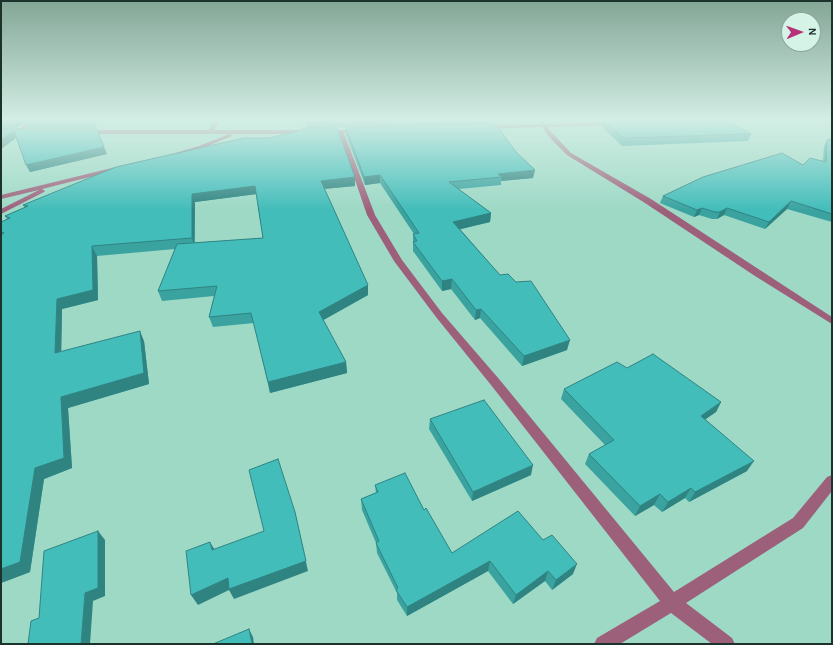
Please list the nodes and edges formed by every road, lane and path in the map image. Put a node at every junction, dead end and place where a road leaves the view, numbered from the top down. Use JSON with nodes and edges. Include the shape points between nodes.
{"nodes":[{"id":1,"x":188,"y":150,"type":"edge"},
{"id":2,"x":348,"y":150,"type":"edge"},
{"id":3,"x":565,"y":150,"type":"edge"},
{"id":4,"x":168,"y":156,"type":"edge"},
{"id":5,"x":124,"y":167,"type":"edge"},
{"id":6,"x":56,"y":184,"type":"junction"},
{"id":7,"x":1,"y":196,"type":"edge"},
{"id":8,"x":1,"y":212,"type":"edge"},
{"id":9,"x":832,"y":321,"type":"edge"},
{"id":10,"x":832,"y":481,"type":"edge"},
{"id":11,"x":672,"y":603,"type":"junction"},
{"id":12,"x":603,"y":644,"type":"edge"},
{"id":13,"x":726,"y":644,"type":"edge"}],
"edges":[{"from":1,"to":4,"type":"street"},
{"from":2,"to":11,"type":"street","via":[[371,215],[398,261]]},
{"from":3,"to":9,"type":"street"},
{"from":5,"to":6,"type":"street"},
{"from":6,"to":7,"type":"street"},
{"from":6,"to":8,"type":"street"},
{"from":10,"to":11,"type":"street","via":[[798,523]]},
{"from":11,"to":12,"type":"street"},
{"from":11,"to":13,"type":"street"}]}
